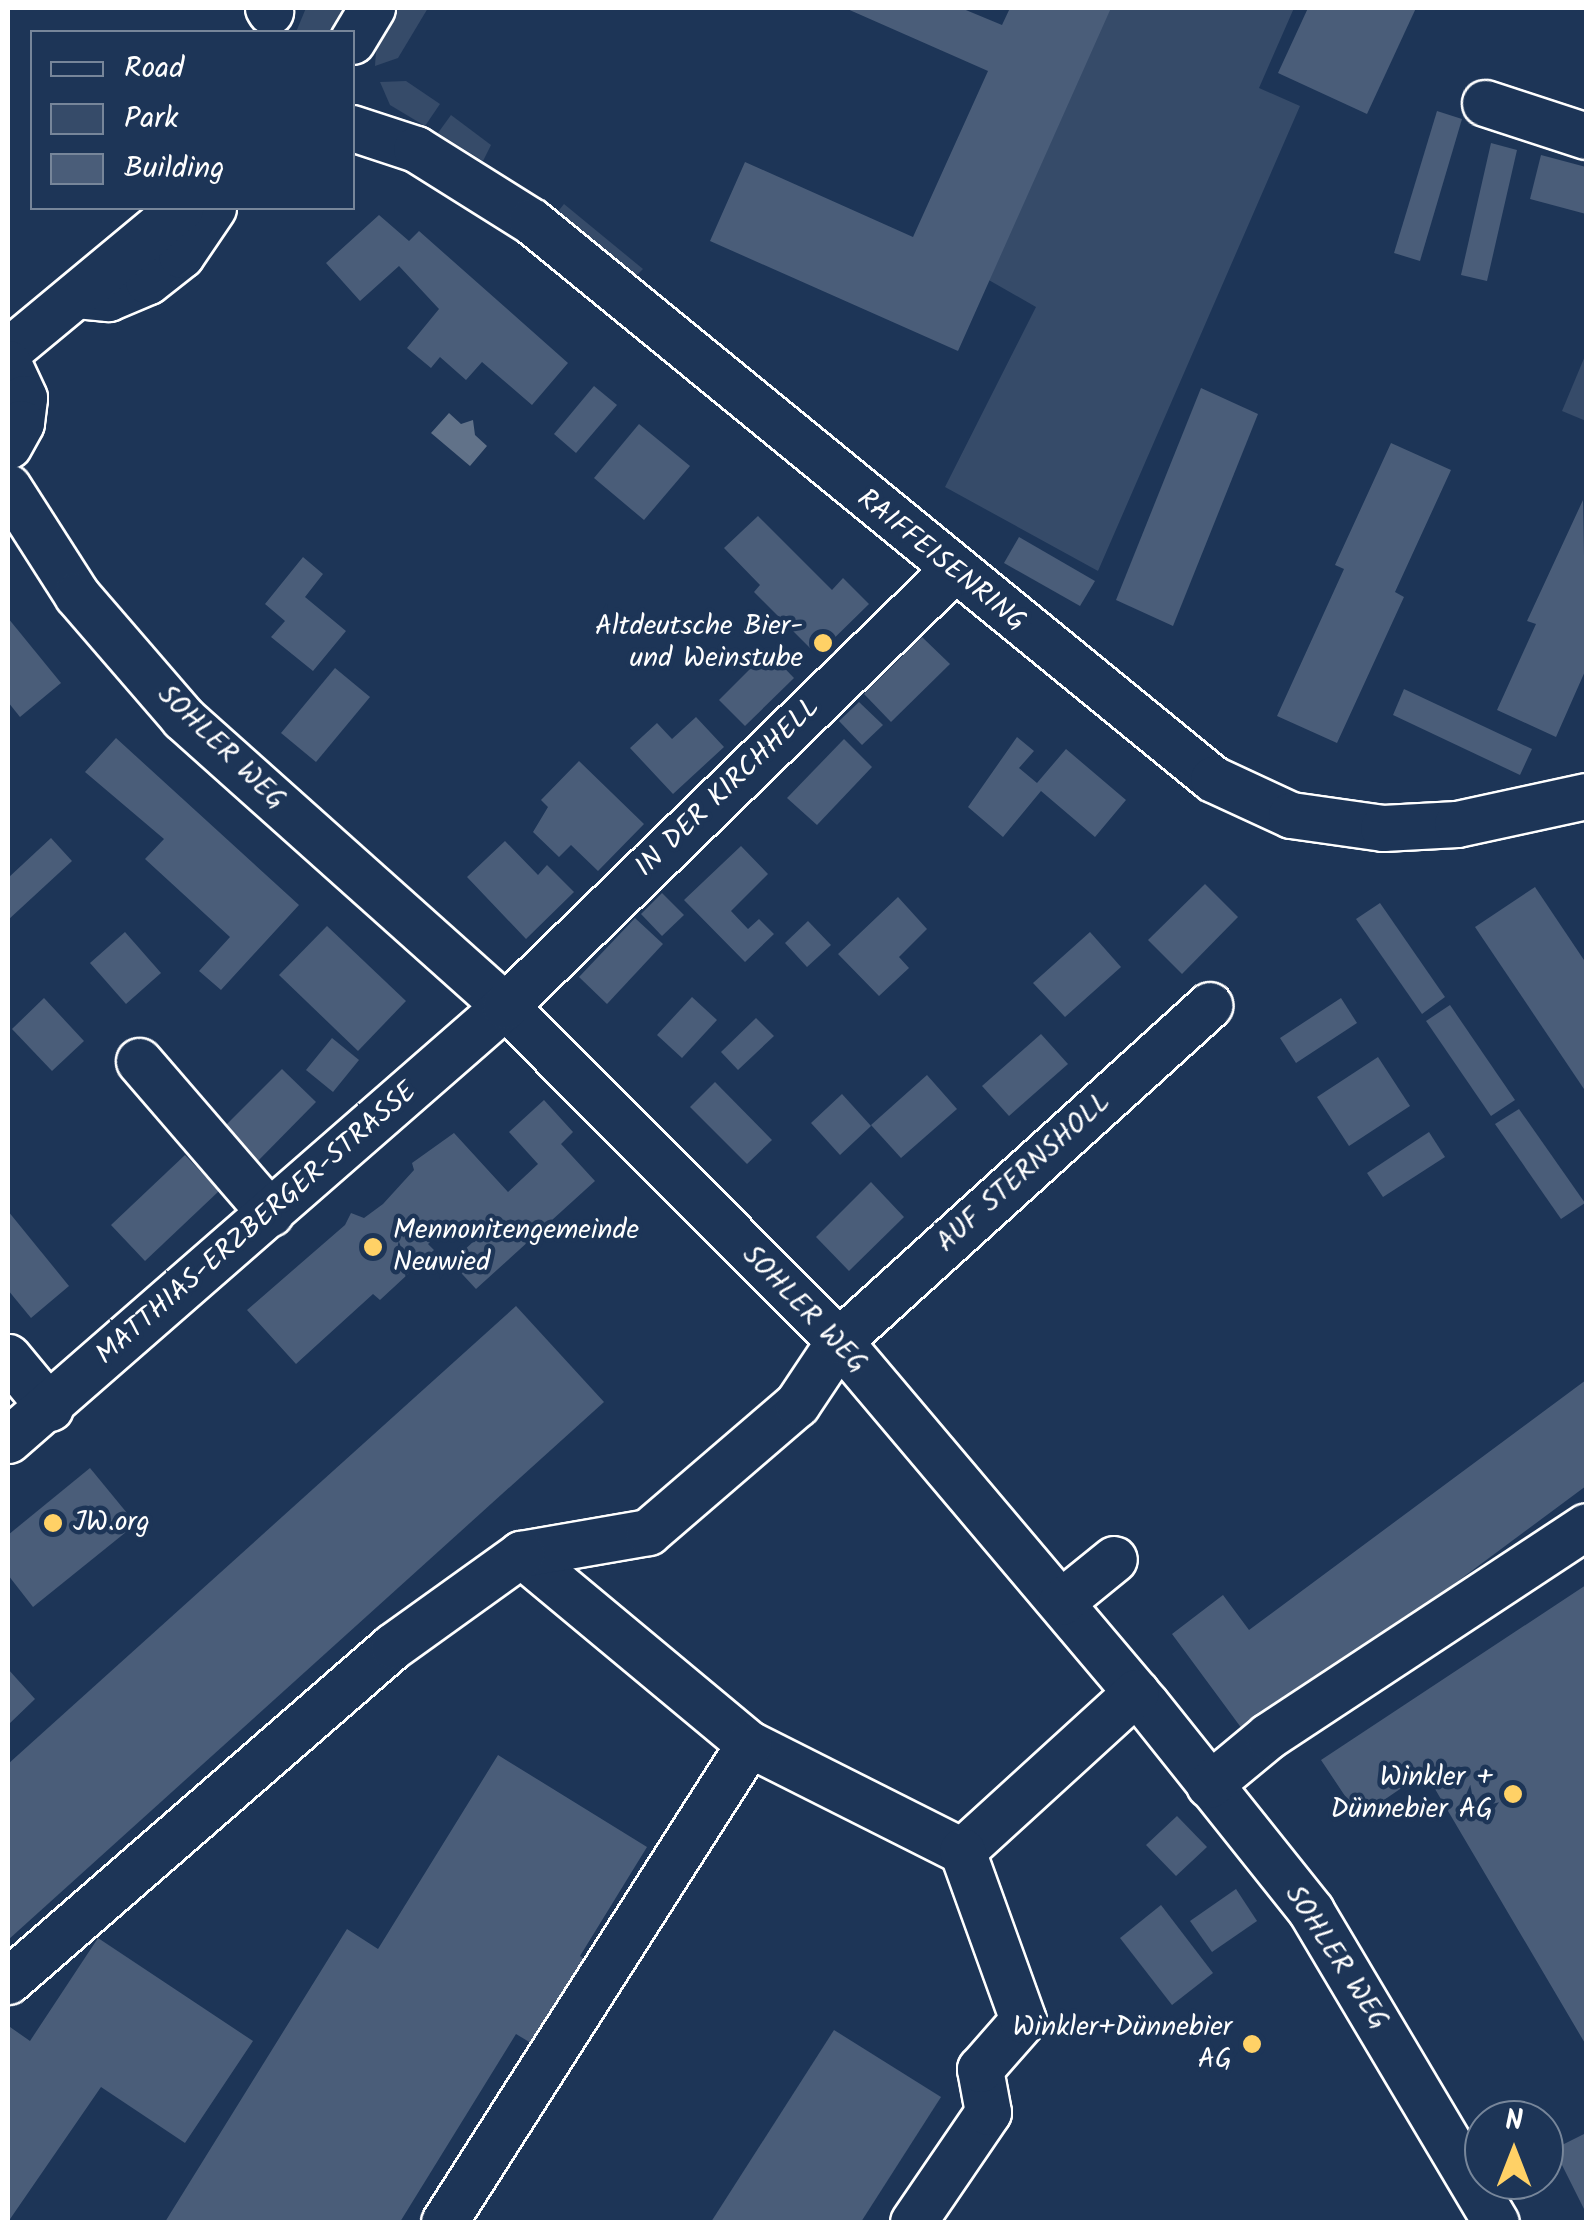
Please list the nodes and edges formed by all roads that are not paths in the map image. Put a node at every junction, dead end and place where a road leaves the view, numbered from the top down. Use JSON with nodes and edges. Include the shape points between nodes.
{"nodes":[{"id":1,"x":372,"y":8,"type":"edge"},
{"id":2,"x":355,"y":36,"type":"edge"},
{"id":3,"x":1485,"y":103,"type":"dead end"},
{"id":4,"x":355,"y":129,"type":"edge"},
{"id":5,"x":1586,"y":136,"type":"edge"},
{"id":6,"x":178,"y":210,"type":"edge"},
{"id":7,"x":212,"y":210,"type":"edge"},
{"id":8,"x":75,"y":295,"type":"junction"},
{"id":9,"x":8,"y":351,"type":"edge"},
{"id":10,"x":8,"y":363,"type":"edge"},
{"id":11,"x":8,"y":446,"type":"edge"},
{"id":12,"x":8,"y":487,"type":"edge"},
{"id":13,"x":952,"y":571,"type":"junction"},
{"id":14,"x":1586,"y":796,"type":"edge"},
{"id":15,"x":1209,"y":1005,"type":"dead end"},
{"id":16,"x":504,"y":1006,"type":"junction"},
{"id":17,"x":139,"y":1061,"type":"dead end"},
{"id":18,"x":270,"y":1212,"type":"junction"},
{"id":19,"x":838,"y":1341,"type":"junction"},
{"id":20,"x":8,"y":1357,"type":"edge"},
{"id":21,"x":50,"y":1408,"type":"junction"},
{"id":22,"x":8,"y":1440,"type":"edge"},
{"id":23,"x":1586,"y":1526,"type":"edge"},
{"id":24,"x":521,"y":1554,"type":"junction"},
{"id":25,"x":1114,"y":1559,"type":"dead end"},
{"id":26,"x":1061,"y":1602,"type":"junction"},
{"id":27,"x":1136,"y":1692,"type":"junction"},
{"id":28,"x":749,"y":1744,"type":"junction"},
{"id":29,"x":1209,"y":1785,"type":"junction"},
{"id":30,"x":962,"y":1850,"type":"junction"},
{"id":31,"x":8,"y":1981,"type":"edge"},
{"id":32,"x":444,"y":2222,"type":"edge"},
{"id":33,"x":913,"y":2222,"type":"edge"},
{"id":34,"x":1496,"y":2222,"type":"edge"}],
"edges":[{"from":1,"to":2,"type":"street"},
{"from":3,"to":5,"type":"street"},
{"from":4,"to":13,"type":"street","name":"RAIFFEISENRING","via":[[416,149],[531,222]]},
{"from":6,"to":8,"type":"street"},
{"from":7,"to":8,"type":"street","via":[[181,255],[148,280],[108,298]]},
{"from":8,"to":9,"type":"street"},
{"from":10,"to":11,"type":"street","via":[[24,398],[21,423]]},
{"from":12,"to":16,"type":"street","name":"SOHLER WEG","via":[[77,595],[183,718]]},
{"from":13,"to":14,"type":"street","name":"RAIFFEISENRING","via":[[1213,779],[1291,815],[1384,828],[1456,824]]},
{"from":13,"to":16,"type":"street","name":"IN DER KIRCHHELL"},
{"from":15,"to":19,"type":"street","name":"AUF STERNSHOLL"},
{"from":16,"to":18,"type":"street","name":"MATTHIAS-ERZBERGER-STRASSE"},
{"from":16,"to":19,"type":"street","name":"SOHLER WEG"},
{"from":17,"to":18,"type":"street"},
{"from":18,"to":21,"type":"street","name":"MATTHIAS-ERZBERGER-STRASSE"},
{"from":19,"to":24,"type":"street","name":"AUF STERNSHOLL","via":[[796,1404],[648,1532]]},
{"from":19,"to":26,"type":"street","name":"SOHLER WEG"},
{"from":20,"to":21,"type":"street"},
{"from":21,"to":22,"type":"street","name":"MATTHIAS-ERZBERGER-STRASSE"},
{"from":23,"to":29,"type":"street","via":[[1268,1736]]},
{"from":24,"to":28,"type":"street"},
{"from":24,"to":31,"type":"street","via":[[393,1646]]},
{"from":25,"to":26,"type":"street"},
{"from":26,"to":27,"type":"street","name":"SOHLER WEG"},
{"from":27,"to":29,"type":"street","name":"SOHLER WEG"},
{"from":27,"to":30,"type":"street"},
{"from":28,"to":30,"type":"street"},
{"from":28,"to":32,"type":"street"},
{"from":29,"to":34,"type":"street","name":"SOHLER WEG","via":[[1312,1911]]},
{"from":30,"to":33,"type":"street","via":[[1023,2020],[980,2069],[988,2112]]}]}
